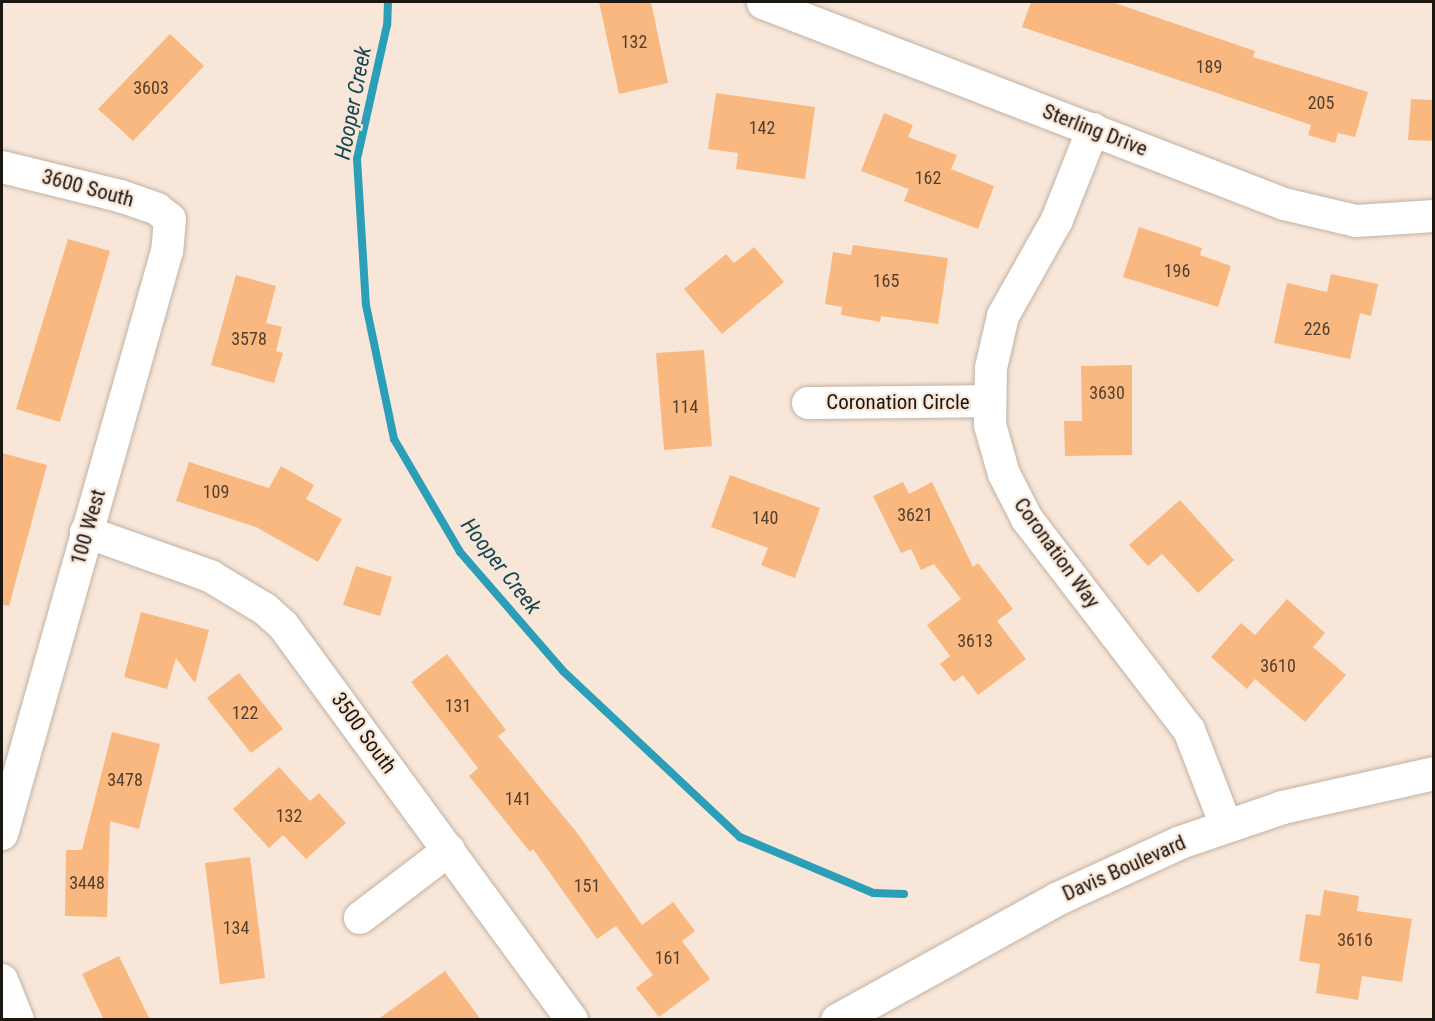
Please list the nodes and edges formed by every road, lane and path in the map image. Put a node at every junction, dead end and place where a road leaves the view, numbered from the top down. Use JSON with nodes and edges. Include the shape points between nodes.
{"nodes":[{"id":1,"x":763,"y":3,"type":"dead end"},
{"id":2,"x":1093,"y":129,"type":"junction"},
{"id":3,"x":2,"y":167,"type":"edge"},
{"id":4,"x":1434,"y":216,"type":"edge"},
{"id":5,"x":170,"y":219,"type":"joint"},
{"id":6,"x":989,"y":401,"type":"junction"},
{"id":7,"x":808,"y":403,"type":"dead end"},
{"id":8,"x":86,"y":532,"type":"junction"},
{"id":9,"x":1434,"y":773,"type":"edge"},
{"id":10,"x":1225,"y":824,"type":"junction"},
{"id":11,"x":2,"y":834,"type":"edge"},
{"id":12,"x":449,"y":850,"type":"junction"},
{"id":13,"x":360,"y":918,"type":"dead end"},
{"id":14,"x":2,"y":980,"type":"edge"},
{"id":15,"x":18,"y":1020,"type":"edge"},
{"id":16,"x":572,"y":1020,"type":"edge"},
{"id":17,"x":837,"y":1020,"type":"edge"}],
"edges":[{"from":1,"to":2,"type":"street","name":"Sterling Drive"},
{"from":2,"to":4,"type":"street","name":"Sterling Drive","via":[[1308,212],[1356,221]]},
{"from":2,"to":6,"type":"street","name":"Coronation Way","via":[[1057,220],[1003,316],[995,341]]},
{"from":3,"to":5,"type":"street","name":"3600 South","via":[[142,202]]},
{"from":5,"to":8,"type":"street","name":"100 West","via":[[167,251]]},
{"from":6,"to":7,"type":"street","name":"Coronation Circle"},
{"from":6,"to":10,"type":"street","name":"Coronation Way","via":[[996,451],[1023,512],[1189,730]]},
{"from":8,"to":11,"type":"street","name":"100 West"},
{"from":8,"to":12,"type":"street","name":"3500 South","via":[[199,572],[265,609],[300,646]]},
{"from":9,"to":10,"type":"street","name":"Davis Boulevard","via":[[1343,791]]},
{"from":10,"to":17,"type":"street","name":"Davis Boulevard","via":[[1066,894]]},
{"from":12,"to":13,"type":"street"},
{"from":12,"to":16,"type":"street","name":"3500 South"},
{"from":14,"to":15,"type":"street"}]}
